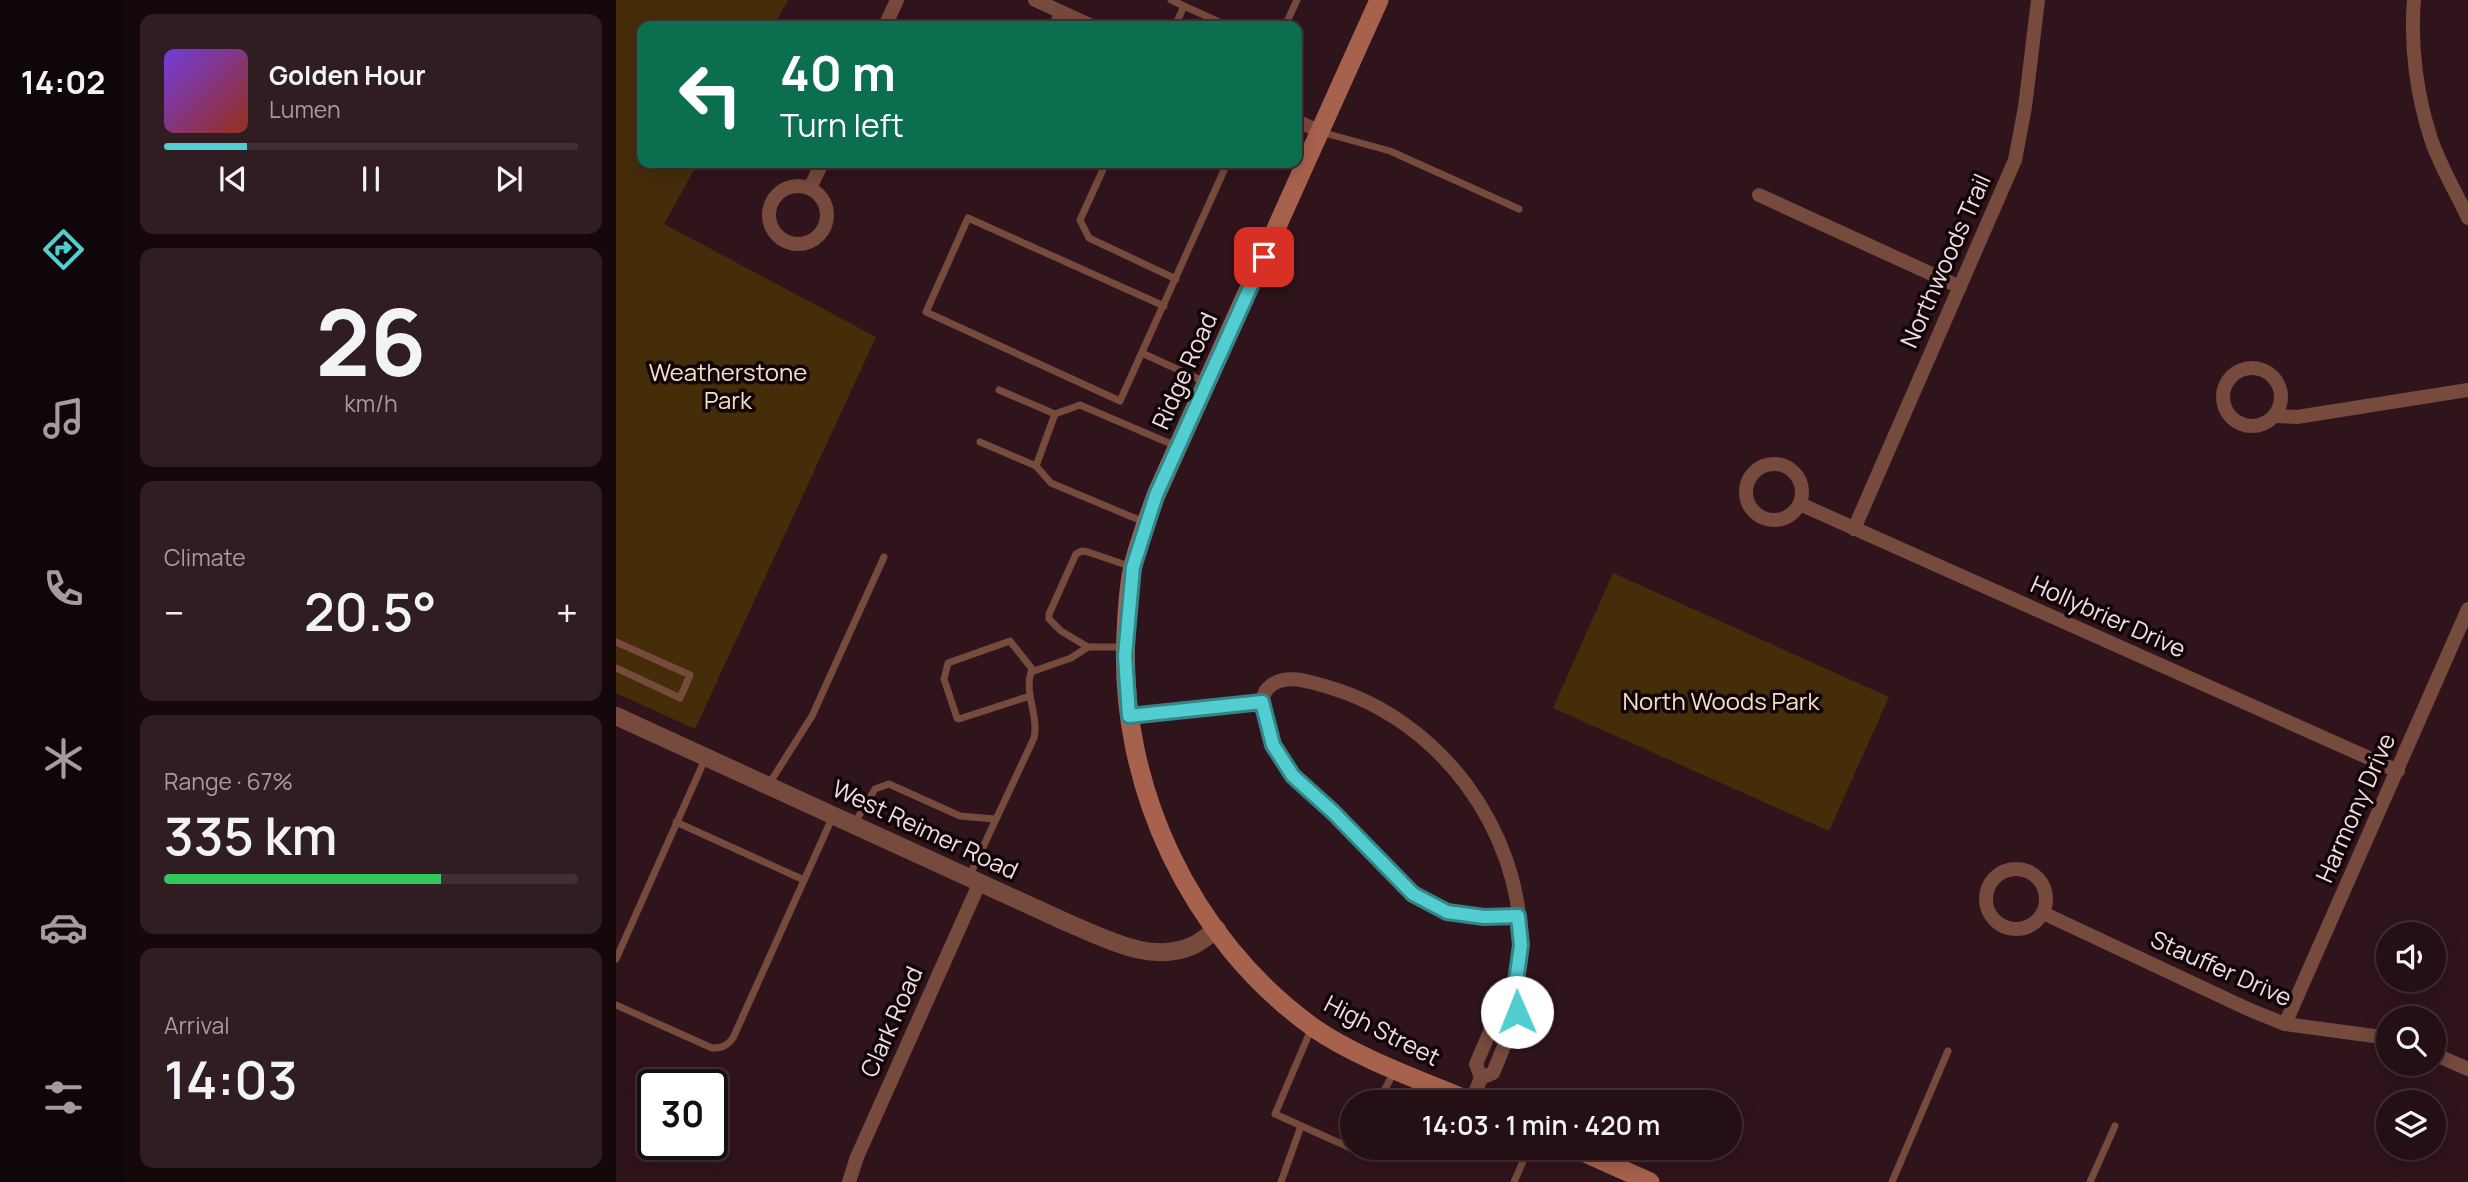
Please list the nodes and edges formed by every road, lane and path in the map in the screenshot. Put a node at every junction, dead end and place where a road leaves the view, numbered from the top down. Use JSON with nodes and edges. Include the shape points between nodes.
{"nodes":[{"id":1,"x":897,"y":0,"type":"edge"},
{"id":2,"x":1035,"y":0,"type":"edge"},
{"id":3,"x":1171,"y":0,"type":"edge"},
{"id":4,"x":1297,"y":0,"type":"edge"},
{"id":5,"x":1379,"y":0,"type":"edge"},
{"id":6,"x":2038,"y":0,"type":"edge"},
{"id":7,"x":2414,"y":0,"type":"edge"},
{"id":8,"x":1184,"y":6,"type":"junction"},
{"id":9,"x":1059,"y":11,"type":"junction"},
{"id":10,"x":887,"y":21,"type":"edge"},
{"id":11,"x":1054,"y":21,"type":"edge"},
{"id":12,"x":1081,"y":21,"type":"edge"},
{"id":13,"x":1177,"y":21,"type":"edge"},
{"id":14,"x":1217,"y":21,"type":"edge"},
{"id":15,"x":1287,"y":21,"type":"edge"},
{"id":16,"x":1302,"y":123,"type":"edge"},
{"id":17,"x":1321,"y":132,"type":"junction"},
{"id":18,"x":820,"y":168,"type":"edge"},
{"id":19,"x":1104,"y":168,"type":"edge"},
{"id":20,"x":1225,"y":168,"type":"edge"},
{"id":21,"x":810,"y":188,"type":"junction"},
{"id":22,"x":1759,"y":195,"type":"dead end"},
{"id":23,"x":1519,"y":209,"type":"dead end"},
{"id":24,"x":2468,"y":218,"type":"edge"},
{"id":25,"x":1176,"y":279,"type":"junction"},
{"id":26,"x":1960,"y":287,"type":"junction"},
{"id":27,"x":1164,"y":306,"type":"junction"},
{"id":28,"x":1142,"y":353,"type":"junction"},
{"id":29,"x":1207,"y":383,"type":"junction"},
{"id":30,"x":999,"y":390,"type":"dead end"},
{"id":31,"x":2468,"y":390,"type":"edge"},
{"id":32,"x":1055,"y":414,"type":"junction"},
{"id":33,"x":2274,"y":416,"type":"junction"},
{"id":34,"x":980,"y":442,"type":"dead end"},
{"id":35,"x":1177,"y":447,"type":"junction"},
{"id":36,"x":1036,"y":466,"type":"junction"},
{"id":37,"x":1156,"y":495,"type":"joint"},
{"id":38,"x":1800,"y":504,"type":"junction"},
{"id":39,"x":1146,"y":523,"type":"junction"},
{"id":40,"x":1854,"y":529,"type":"junction"},
{"id":41,"x":884,"y":557,"type":"dead end"},
{"id":42,"x":1133,"y":567,"type":"junction"},
{"id":43,"x":2468,"y":609,"type":"edge"},
{"id":44,"x":616,"y":642,"type":"edge"},
{"id":45,"x":1088,"y":646,"type":"junction"},
{"id":46,"x":1125,"y":646,"type":"junction"},
{"id":47,"x":616,"y":668,"type":"edge"},
{"id":48,"x":1033,"y":670,"type":"junction"},
{"id":49,"x":1030,"y":696,"type":"junction"},
{"id":50,"x":1262,"y":702,"type":"junction"},
{"id":51,"x":616,"y":716,"type":"edge"},
{"id":52,"x":1129,"y":716,"type":"junction"},
{"id":53,"x":706,"y":757,"type":"junction"},
{"id":54,"x":2398,"y":771,"type":"junction"},
{"id":55,"x":769,"y":785,"type":"junction"},
{"id":56,"x":833,"y":815,"type":"junction"},
{"id":57,"x":995,"y":819,"type":"junction"},
{"id":58,"x":676,"y":822,"type":"junction"},
{"id":59,"x":854,"y":824,"type":"junction"},
{"id":60,"x":804,"y":880,"type":"junction"},
{"id":61,"x":974,"y":880,"type":"junction"},
{"id":62,"x":2043,"y":913,"type":"junction"},
{"id":63,"x":1518,"y":916,"type":"junction"},
{"id":64,"x":1217,"y":929,"type":"junction"},
{"id":65,"x":616,"y":959,"type":"edge"},
{"id":66,"x":616,"y":1005,"type":"edge"},
{"id":67,"x":2285,"y":1024,"type":"junction"},
{"id":68,"x":1312,"y":1026,"type":"junction"},
{"id":69,"x":2376,"y":1036,"type":"edge"},
{"id":70,"x":1948,"y":1051,"type":"dead end"},
{"id":71,"x":2446,"y":1059,"type":"edge"},
{"id":72,"x":1395,"y":1068,"type":"junction"},
{"id":73,"x":2468,"y":1069,"type":"edge"},
{"id":74,"x":1384,"y":1090,"type":"edge"},
{"id":75,"x":1444,"y":1090,"type":"edge"},
{"id":76,"x":1476,"y":1090,"type":"edge"},
{"id":77,"x":1301,"y":1126,"type":"junction"},
{"id":78,"x":2115,"y":1126,"type":"dead end"},
{"id":79,"x":1340,"y":1143,"type":"edge"},
{"id":80,"x":1524,"y":1160,"type":"edge"},
{"id":81,"x":1601,"y":1160,"type":"edge"},
{"id":82,"x":849,"y":1182,"type":"edge"},
{"id":83,"x":1280,"y":1182,"type":"edge"},
{"id":84,"x":1514,"y":1182,"type":"edge"},
{"id":85,"x":1650,"y":1182,"type":"edge"},
{"id":86,"x":1892,"y":1182,"type":"edge"},
{"id":87,"x":2090,"y":1182,"type":"edge"}],
"edges":[{"from":1,"to":10,"type":"street"},
{"from":2,"to":9,"type":"street"},
{"from":3,"to":8,"type":"lane"},
{"from":4,"to":15,"type":"lane"},
{"from":5,"to":17,"type":"main road","name":"Ridge Road"},
{"from":6,"to":26,"type":"street","name":"Northwoods Trail","via":[[2015,160]]},
{"from":7,"to":24,"type":"street","via":[[2413,44],[2424,110],[2432,141]]},
{"from":8,"to":13,"type":"lane"},
{"from":8,"to":14,"type":"lane"},
{"from":9,"to":11,"type":"lane"},
{"from":9,"to":12,"type":"street"},
{"from":16,"to":17,"type":"street"},
{"from":17,"to":23,"type":"lane","via":[[1390,151]]},
{"from":17,"to":29,"type":"main road","name":"Ridge Road"},
{"from":18,"to":21,"type":"street"},
{"from":19,"to":25,"type":"lane","via":[[1080,220],[1089,238]]},
{"from":20,"to":25,"type":"lane"},
{"from":21,"to":21,"type":"street","via":[[783,189],[771,203],[774,231],[789,243],[817,238],[828,221],[825,201]]},
{"from":22,"to":26,"type":"street"},
{"from":25,"to":27,"type":"lane"},
{"from":26,"to":40,"type":"street","name":"Northwoods Trail"},
{"from":27,"to":28,"type":"lane"},
{"from":27,"to":28,"type":"lane","via":[[968,218],[926,312],[1120,401]]},
{"from":28,"to":29,"type":"lane"},
{"from":29,"to":35,"type":"main road","name":"Ridge Road"},
{"from":30,"to":32,"type":"lane"},
{"from":31,"to":33,"type":"street","via":[[2297,417]]},
{"from":32,"to":35,"type":"lane","via":[[1080,405]]},
{"from":32,"to":36,"type":"lane"},
{"from":33,"to":33,"type":"street","via":[[2281,399],[2270,374],[2244,369],[2228,379],[2222,398],[2230,416],[2247,426]]},
{"from":34,"to":36,"type":"lane"},
{"from":35,"to":37,"type":"main road","name":"Ridge Road"},
{"from":36,"to":39,"type":"lane","via":[[1051,484]]},
{"from":37,"to":39,"type":"main road","name":"High Street"},
{"from":38,"to":38,"type":"street","via":[[1797,476],[1781,465],[1762,467],[1748,480],[1749,506],[1762,518],[1788,517]]},
{"from":38,"to":40,"type":"street","name":"Hollybrier Drive"},
{"from":39,"to":42,"type":"main road","name":"High Street"},
{"from":40,"to":54,"type":"street","name":"Hollybrier Drive"},
{"from":41,"to":55,"type":"lane","via":[[812,716]]},
{"from":42,"to":45,"type":"lane","via":[[1088,552],[1076,554],[1049,619]]},
{"from":42,"to":46,"type":"main road","name":"High Street"},
{"from":43,"to":54,"type":"street","name":"Harmony Drive"},
{"from":44,"to":47,"type":"lane","via":[[690,675],[680,698]]},
{"from":45,"to":46,"type":"lane"},
{"from":45,"to":48,"type":"lane","via":[[1071,658]]},
{"from":46,"to":52,"type":"main road","name":"High Street"},
{"from":48,"to":49,"type":"lane"},
{"from":48,"to":49,"type":"lane","via":[[1010,640],[948,663],[944,673],[960,719]]},
{"from":49,"to":57,"type":"lane","via":[[1034,738]]},
{"from":50,"to":52,"type":"street"},
{"from":50,"to":63,"type":"street","via":[[1273,745],[1293,776],[1413,894],[1447,912]]},
{"from":50,"to":63,"type":"street","via":[[1268,688],[1285,678],[1309,681],[1380,708],[1434,747],[1462,776],[1492,824],[1506,858]]},
{"from":51,"to":53,"type":"street","name":"West Reimer Road"},
{"from":52,"to":64,"type":"main road","name":"High Street","via":[[1146,794],[1163,838]]},
{"from":53,"to":55,"type":"street","name":"West Reimer Road"},
{"from":53,"to":58,"type":"lane"},
{"from":54,"to":67,"type":"street","name":"Harmony Drive"},
{"from":55,"to":56,"type":"street","name":"West Reimer Road"},
{"from":56,"to":59,"type":"street","name":"West Reimer Road"},
{"from":56,"to":60,"type":"lane"},
{"from":57,"to":59,"type":"lane","via":[[960,816],[889,784],[875,789]]},
{"from":57,"to":61,"type":"lane"},
{"from":58,"to":60,"type":"lane"},
{"from":58,"to":65,"type":"lane"},
{"from":59,"to":61,"type":"street","name":"West Reimer Road"},
{"from":60,"to":66,"type":"lane","via":[[733,1038],[722,1048],[712,1048]]},
{"from":61,"to":64,"type":"street","name":"West Reimer Road","via":[[1121,945],[1148,952],[1173,952],[1195,945]]},
{"from":61,"to":82,"type":"street","name":"Clark Road"},
{"from":62,"to":62,"type":"street","via":[[2045,892],[2025,870],[2004,871],[1989,885],[1988,912],[2001,926],[2029,926]]},
{"from":62,"to":67,"type":"street","name":"Stauffer Drive"},
{"from":63,"to":76,"type":"street","via":[[1517,1012],[1493,1073],[1481,1078]]},
{"from":64,"to":68,"type":"main road","name":"High Street","via":[[1263,985]]},
{"from":67,"to":69,"type":"street","name":"Stauffer Drive"},
{"from":68,"to":72,"type":"main road","name":"High Street"},
{"from":68,"to":77,"type":"lane","via":[[1275,1114]]},
{"from":70,"to":86,"type":"lane"},
{"from":71,"to":73,"type":"street"},
{"from":72,"to":74,"type":"lane"},
{"from":72,"to":75,"type":"main road","name":"High Street"},
{"from":77,"to":79,"type":"lane"},
{"from":77,"to":83,"type":"lane"},
{"from":78,"to":87,"type":"lane"},
{"from":80,"to":84,"type":"lane"},
{"from":81,"to":85,"type":"main road"}]}
